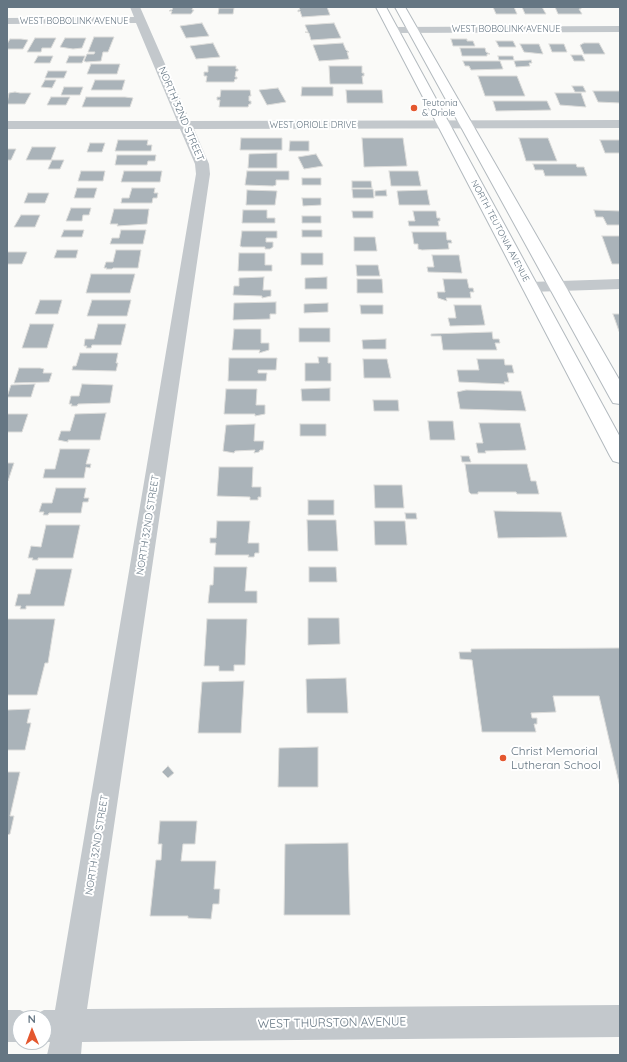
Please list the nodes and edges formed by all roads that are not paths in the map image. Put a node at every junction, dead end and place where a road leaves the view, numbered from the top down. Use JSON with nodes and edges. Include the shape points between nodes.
{"nodes":[{"id":1,"x":381,"y":7,"type":"edge"},
{"id":2,"x":400,"y":7,"type":"edge"},
{"id":3,"x":138,"y":14,"type":"edge"},
{"id":4,"x":7,"y":21,"type":"edge"},
{"id":5,"x":413,"y":29,"type":"junction"},
{"id":6,"x":620,"y":29,"type":"edge"},
{"id":7,"x":393,"y":30,"type":"junction"},
{"id":8,"x":186,"y":124,"type":"junction"},
{"id":9,"x":444,"y":124,"type":"junction"},
{"id":10,"x":465,"y":124,"type":"junction"},
{"id":11,"x":620,"y":124,"type":"edge"},
{"id":12,"x":7,"y":125,"type":"edge"},
{"id":13,"x":556,"y":284,"type":"junction"},
{"id":14,"x":620,"y":284,"type":"edge"},
{"id":15,"x":530,"y":287,"type":"junction"},
{"id":16,"x":620,"y":398,"type":"edge"},
{"id":17,"x":620,"y":456,"type":"edge"},
{"id":18,"x":620,"y":1021,"type":"edge"},
{"id":19,"x":59,"y":1036,"type":"edge"}],
"edges":[{"from":1,"to":7,"type":"main road","name":"NORTH TEUTONIA AVENUE"},
{"from":2,"to":5,"type":"main road"},
{"from":3,"to":4,"type":"street","name":"WEST BOBOLINK AVENUE"},
{"from":3,"to":8,"type":"street","name":"NORTH 32ND STREET"},
{"from":5,"to":6,"type":"street","name":"WEST BOBOLINK AVENUE"},
{"from":5,"to":7,"type":"street","name":"WEST BOBOLINK AVENUE"},
{"from":5,"to":10,"type":"main road"},
{"from":7,"to":9,"type":"main road","name":"NORTH TEUTONIA AVENUE"},
{"from":8,"to":9,"type":"street","name":"WEST ORIOLE DRIVE"},
{"from":8,"to":12,"type":"street","name":"WEST ORIOLE DRIVE"},
{"from":8,"to":19,"type":"street","name":"NORTH 32ND STREET","via":[[202,164],[203,174]]},
{"from":9,"to":10,"type":"street","name":"WEST ORIOLE DRIVE"},
{"from":9,"to":15,"type":"main road","name":"NORTH TEUTONIA AVENUE"},
{"from":10,"to":11,"type":"street","name":"WEST ORIOLE DRIVE"},
{"from":10,"to":13,"type":"main road"},
{"from":13,"to":14,"type":"street"},
{"from":13,"to":15,"type":"street"},
{"from":13,"to":16,"type":"main road"},
{"from":15,"to":17,"type":"main road","name":"NORTH TEUTONIA AVENUE"},
{"from":18,"to":19,"type":"street","name":"WEST THURSTON AVENUE"}]}
